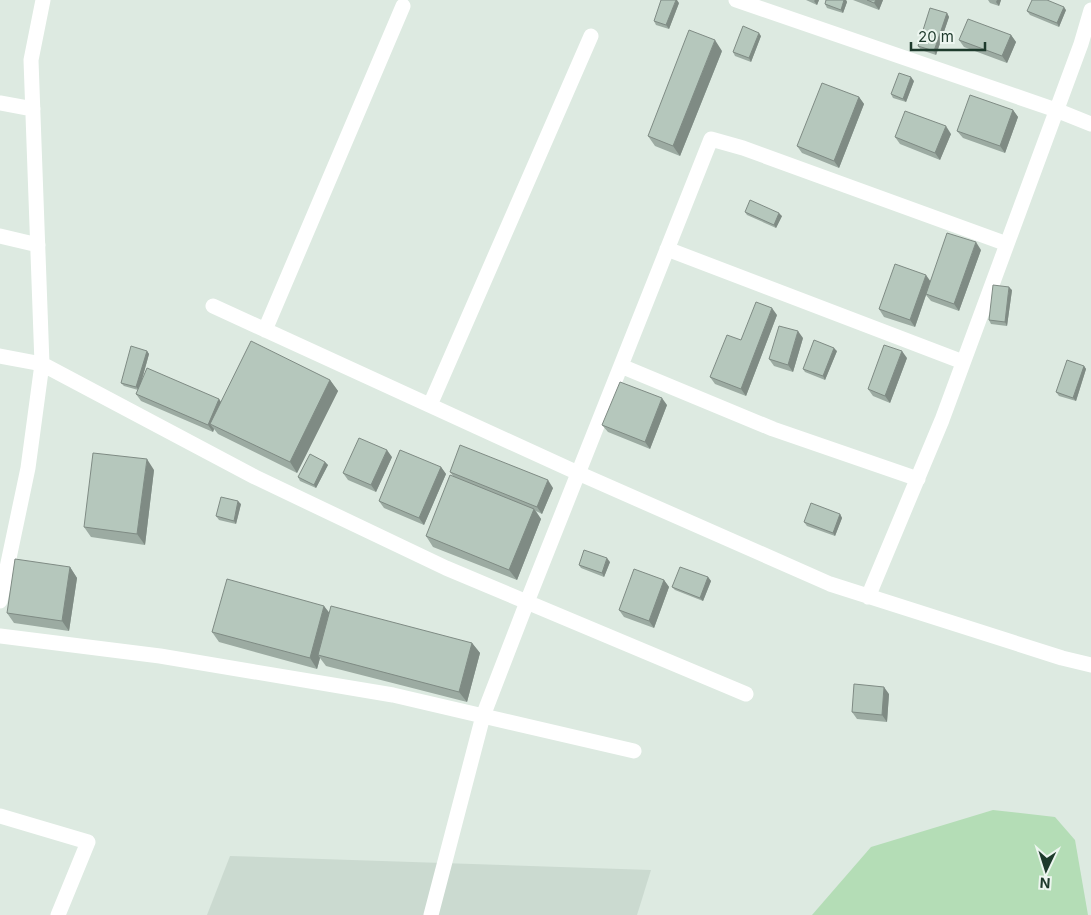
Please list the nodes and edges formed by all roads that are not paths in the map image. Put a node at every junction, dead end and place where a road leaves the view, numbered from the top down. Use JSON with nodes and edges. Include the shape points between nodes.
{"nodes":[{"id":1,"x":43,"y":0,"type":"edge"},
{"id":2,"x":736,"y":0,"type":"edge"},
{"id":3,"x":403,"y":6,"type":"dead end"},
{"id":4,"x":1091,"y":10,"type":"edge"},
{"id":5,"x":591,"y":36,"type":"dead end"},
{"id":6,"x":0,"y":103,"type":"edge"},
{"id":7,"x":33,"y":108,"type":"junction"},
{"id":8,"x":1056,"y":110,"type":"junction"},
{"id":9,"x":1091,"y":124,"type":"edge"},
{"id":10,"x":0,"y":236,"type":"edge"},
{"id":11,"x":1007,"y":244,"type":"junction"},
{"id":12,"x":38,"y":245,"type":"junction"},
{"id":13,"x":667,"y":249,"type":"junction"},
{"id":14,"x":213,"y":306,"type":"dead end"},
{"id":15,"x":265,"y":330,"type":"junction"},
{"id":16,"x":0,"y":356,"type":"edge"},
{"id":17,"x":963,"y":362,"type":"junction"},
{"id":18,"x":42,"y":364,"type":"junction"},
{"id":19,"x":621,"y":366,"type":"junction"},
{"id":20,"x":430,"y":405,"type":"junction"},
{"id":21,"x":578,"y":473,"type":"junction"},
{"id":22,"x":918,"y":479,"type":"junction"},
{"id":23,"x":868,"y":597,"type":"junction"},
{"id":24,"x":0,"y":601,"type":"edge"},
{"id":25,"x":527,"y":602,"type":"junction"},
{"id":26,"x":0,"y":636,"type":"edge"},
{"id":27,"x":1091,"y":665,"type":"edge"},
{"id":28,"x":746,"y":694,"type":"dead end"},
{"id":29,"x":483,"y":716,"type":"junction"},
{"id":30,"x":634,"y":751,"type":"dead end"},
{"id":31,"x":0,"y":816,"type":"edge"},
{"id":32,"x":58,"y":915,"type":"edge"},
{"id":33,"x":431,"y":915,"type":"edge"}],
"edges":[{"from":1,"to":7,"type":"street","via":[[31,60]]},
{"from":2,"to":8,"type":"street"},
{"from":3,"to":15,"type":"street"},
{"from":4,"to":8,"type":"street"},
{"from":5,"to":20,"type":"street"},
{"from":6,"to":7,"type":"street"},
{"from":7,"to":12,"type":"street"},
{"from":8,"to":9,"type":"street"},
{"from":8,"to":11,"type":"street"},
{"from":10,"to":12,"type":"street"},
{"from":11,"to":13,"type":"street","via":[[711,139]]},
{"from":11,"to":17,"type":"street"},
{"from":12,"to":18,"type":"street"},
{"from":13,"to":17,"type":"street"},
{"from":13,"to":19,"type":"street"},
{"from":14,"to":15,"type":"street"},
{"from":15,"to":20,"type":"street"},
{"from":16,"to":18,"type":"street"},
{"from":17,"to":22,"type":"street"},
{"from":18,"to":24,"type":"street","via":[[28,468]]},
{"from":18,"to":25,"type":"street","via":[[255,477],[446,568]]},
{"from":19,"to":21,"type":"street"},
{"from":19,"to":22,"type":"street","via":[[773,429]]},
{"from":20,"to":21,"type":"street"},
{"from":21,"to":23,"type":"street","via":[[830,584]]},
{"from":21,"to":25,"type":"street"},
{"from":22,"to":23,"type":"street"},
{"from":23,"to":27,"type":"street"},
{"from":25,"to":28,"type":"street"},
{"from":25,"to":29,"type":"street"},
{"from":26,"to":29,"type":"street","via":[[160,656],[393,695]]},
{"from":29,"to":30,"type":"street"},
{"from":29,"to":33,"type":"street"},
{"from":31,"to":32,"type":"street","via":[[88,842]]}]}
